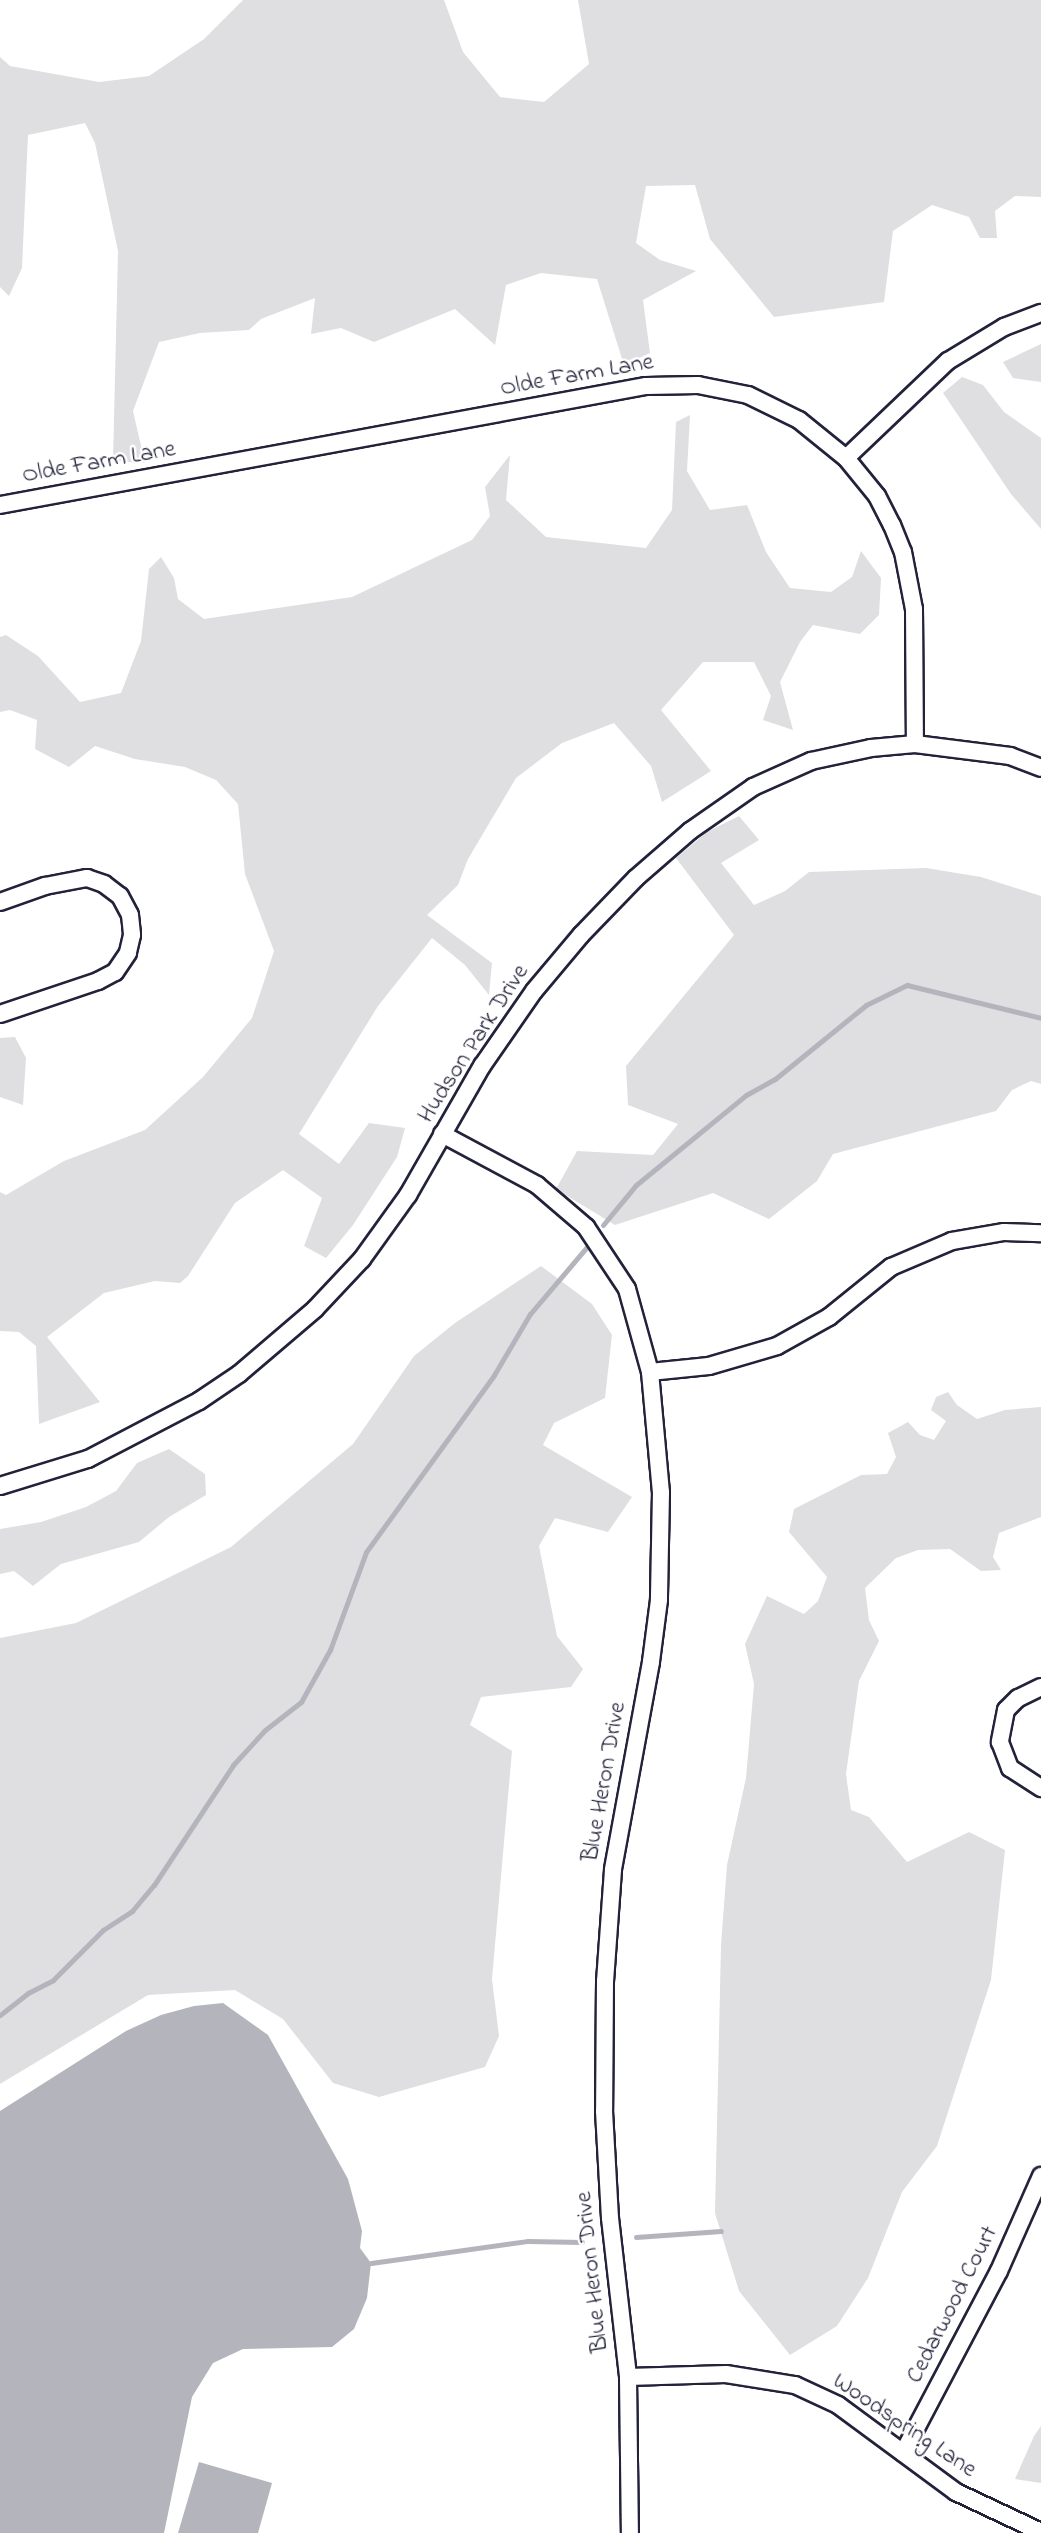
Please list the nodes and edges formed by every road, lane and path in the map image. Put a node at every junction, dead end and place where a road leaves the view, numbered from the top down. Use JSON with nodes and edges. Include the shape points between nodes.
{"nodes":[{"id":1,"x":1041,"y":313,"type":"edge"},
{"id":2,"x":846,"y":458,"type":"junction"},
{"id":3,"x":0,"y":505,"type":"edge"},
{"id":4,"x":915,"y":744,"type":"junction"},
{"id":5,"x":1041,"y":768,"type":"edge"},
{"id":6,"x":0,"y":902,"type":"edge"},
{"id":7,"x":0,"y":1014,"type":"edge"},
{"id":8,"x":442,"y":1134,"type":"junction"},
{"id":9,"x":1041,"y":1233,"type":"edge"},
{"id":10,"x":650,"y":1372,"type":"junction"},
{"id":11,"x":0,"y":1486,"type":"edge"},
{"id":12,"x":1041,"y":1687,"type":"edge"},
{"id":13,"x":1041,"y":1788,"type":"edge"},
{"id":14,"x":1041,"y":2176,"type":"edge"},
{"id":15,"x":628,"y":2377,"type":"junction"},
{"id":16,"x":903,"y":2453,"type":"junction"},
{"id":17,"x":1041,"y":2532,"type":"edge"},
{"id":18,"x":630,"y":2533,"type":"edge"}],
"edges":[{"from":1,"to":2,"type":"street","via":[[1004,327],[948,361]]},
{"from":2,"to":3,"type":"street","name":"Olde Farm Lane","via":[[778,408],[748,395],[680,383],[646,386]]},
{"from":2,"to":4,"type":"street","name":"Olde Farm Lane","via":[[877,496],[892,525],[910,579],[914,609]]},
{"from":4,"to":5,"type":"street","name":"Hudson Park Drive","via":[[1010,756]]},
{"from":4,"to":8,"type":"street","name":"Hudson Park Drive","via":[[871,748],[811,761],[756,784],[690,831],[636,878],[534,991],[482,1066]]},
{"from":6,"to":7,"type":"street","via":[[45,886],[87,878],[120,896],[130,915],[132,934],[128,953],[115,972]]},
{"from":8,"to":10,"type":"street","name":"Blue Heron Drive","via":[[537,1185],[586,1227],[627,1289]]},
{"from":8,"to":11,"type":"street","name":"Hudson Park Drive","via":[[408,1195],[362,1259],[315,1309],[239,1374],[128,1441],[87,1459]]},
{"from":9,"to":10,"type":"street","via":[[1004,1232],[952,1241],[891,1268],[829,1317],[777,1346],[709,1366]]},
{"from":10,"to":15,"type":"street","name":"Blue Heron Drive","via":[[661,1492],[658,1600],[651,1662],[613,1870],[605,1981],[604,2111],[610,2217]]},
{"from":12,"to":13,"type":"street","via":[[1018,1698],[1006,1710],[1000,1742],[1010,1768]]},
{"from":14,"to":16,"type":"street","name":"Cedarwood Court","via":[[999,2271]]},
{"from":15,"to":16,"type":"street","name":"Woodspring Lane","via":[[726,2374],[781,2381],[838,2405]]},
{"from":15,"to":18,"type":"street","name":"Blue Heron Drive"},
{"from":16,"to":17,"type":"street","name":"Woodspring Lane","via":[[956,2492]]}]}
